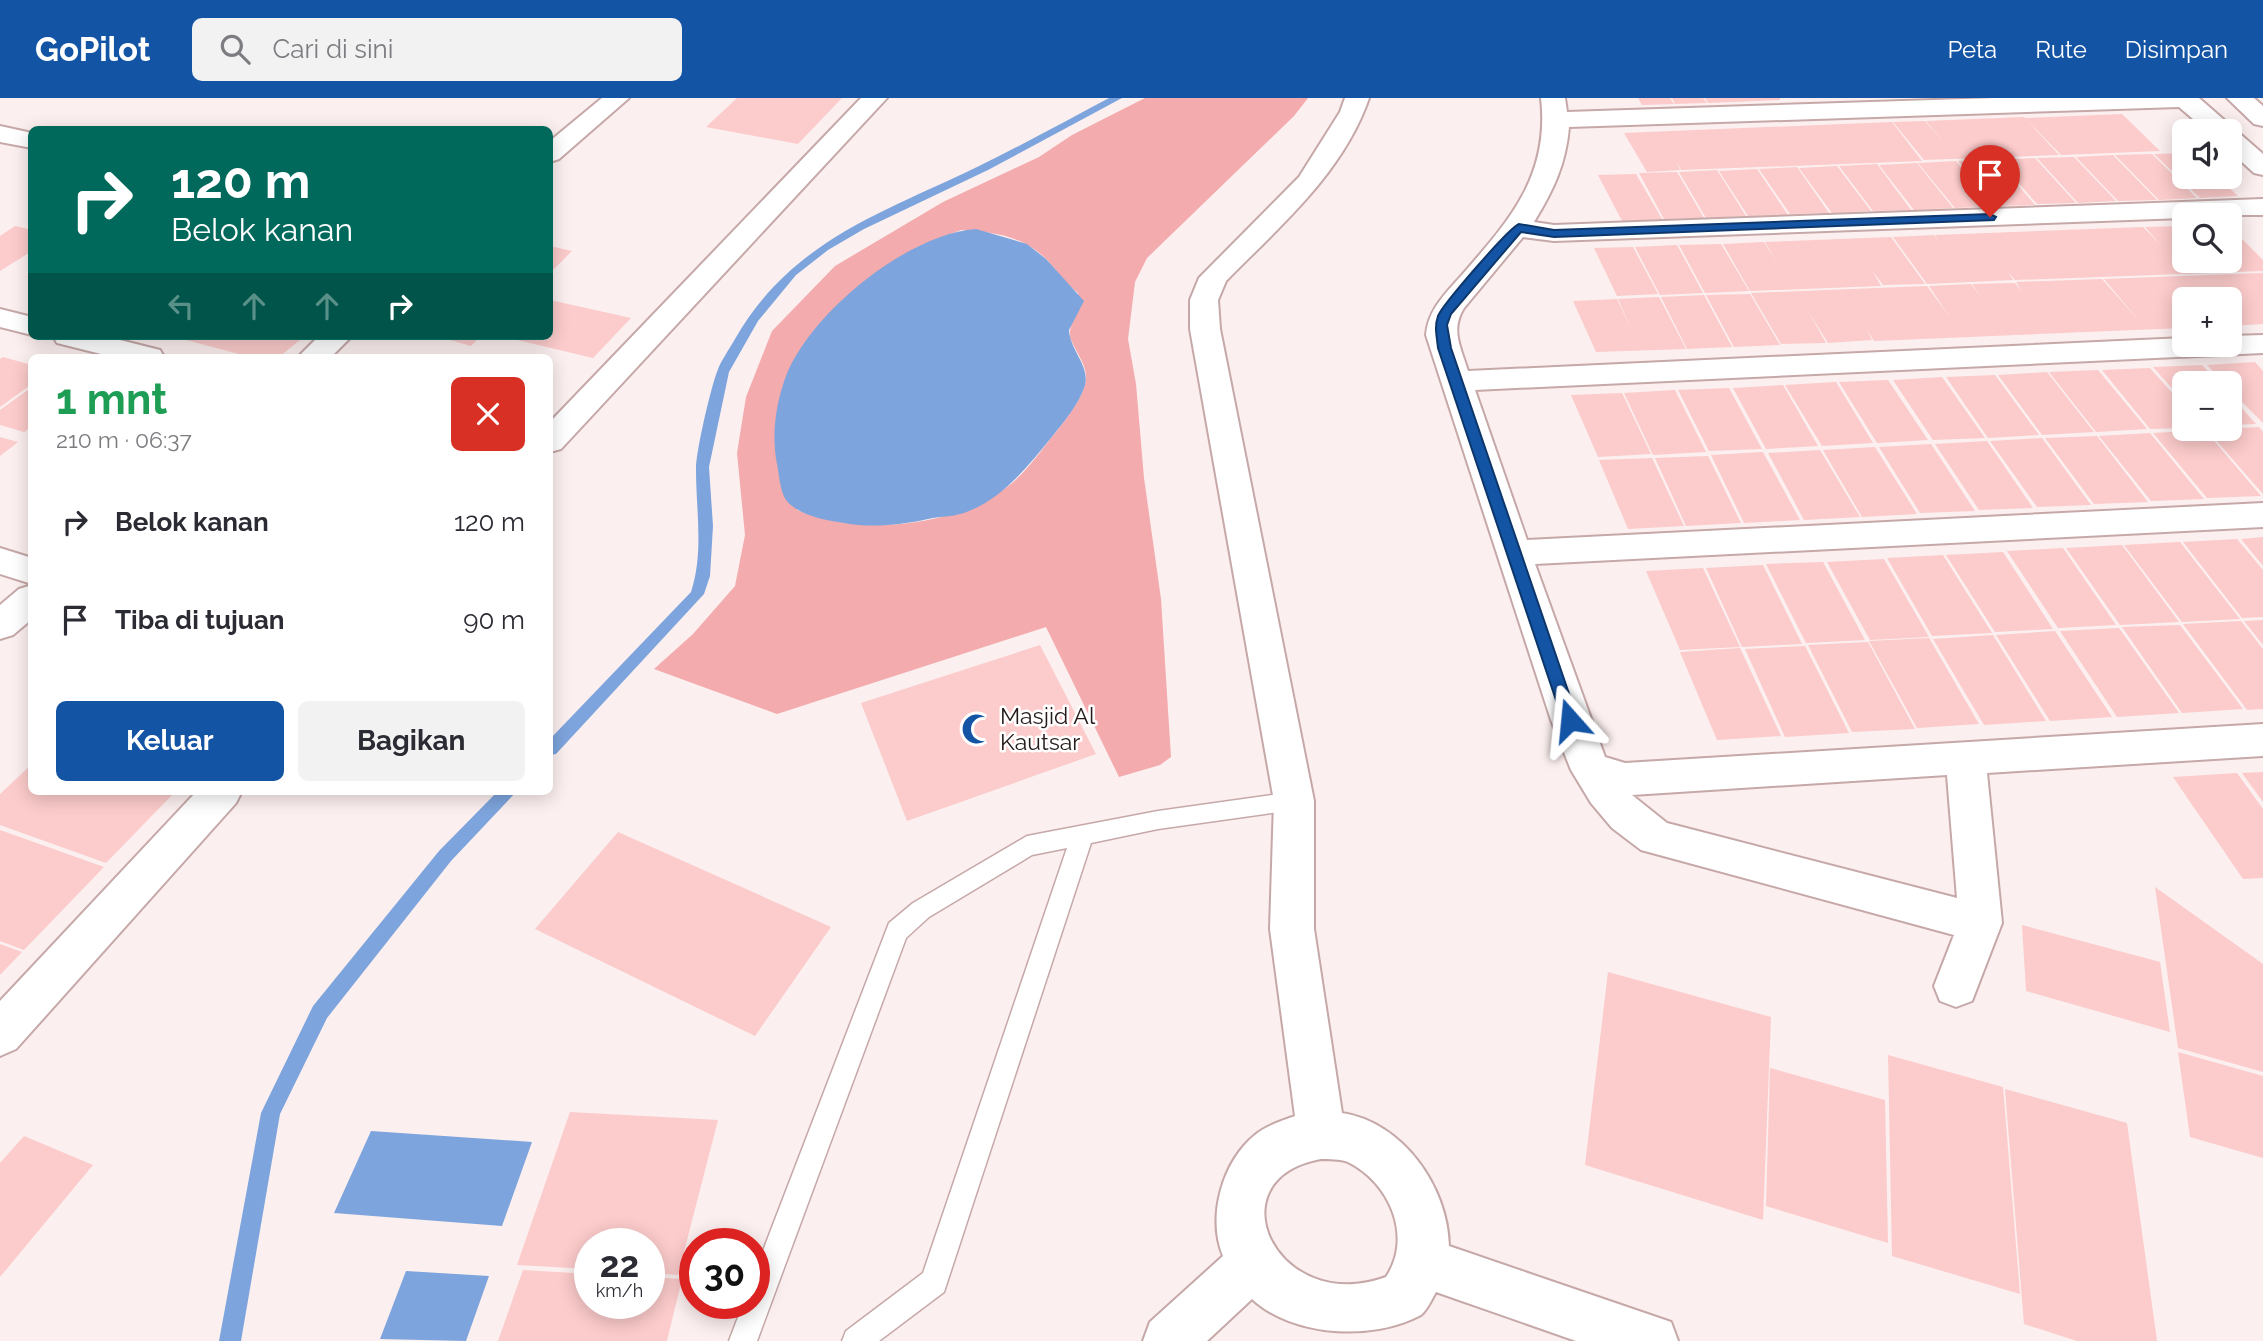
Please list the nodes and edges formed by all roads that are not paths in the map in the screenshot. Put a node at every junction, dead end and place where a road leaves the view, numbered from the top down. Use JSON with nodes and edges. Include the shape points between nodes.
{"nodes":[{"id":1,"x":617,"y":98,"type":"edge"},
{"id":2,"x":875,"y":98,"type":"edge"},
{"id":3,"x":1357,"y":98,"type":"edge"},
{"id":4,"x":2185,"y":98,"type":"edge"},
{"id":5,"x":2239,"y":98,"type":"edge"},
{"id":6,"x":1556,"y":109,"type":"edge"},
{"id":7,"x":2209,"y":119,"type":"edge"},
{"id":8,"x":2263,"y":119,"type":"edge"},
{"id":9,"x":0,"y":134,"type":"edge"},
{"id":10,"x":28,"y":140,"type":"edge"},
{"id":11,"x":2242,"y":149,"type":"edge"},
{"id":12,"x":553,"y":151,"type":"edge"},
{"id":13,"x":2263,"y":167,"type":"edge"},
{"id":14,"x":2263,"y":207,"type":"edge"},
{"id":15,"x":1519,"y":228,"type":"junction"},
{"id":16,"x":0,"y":318,"type":"edge"},
{"id":17,"x":28,"y":325,"type":"edge"},
{"id":18,"x":83,"y":340,"type":"edge"},
{"id":19,"x":332,"y":340,"type":"edge"},
{"id":20,"x":2263,"y":344,"type":"edge"},
{"id":21,"x":137,"y":354,"type":"edge"},
{"id":22,"x":316,"y":354,"type":"edge"},
{"id":23,"x":1457,"y":381,"type":"junction"},
{"id":24,"x":553,"y":438,"type":"edge"},
{"id":25,"x":2263,"y":515,"type":"edge"},
{"id":26,"x":1515,"y":553,"type":"junction"},
{"id":27,"x":0,"y":561,"type":"edge"},
{"id":28,"x":28,"y":569,"type":"edge"},
{"id":29,"x":28,"y":601,"type":"edge"},
{"id":30,"x":0,"y":625,"type":"edge"},
{"id":31,"x":2263,"y":740,"type":"edge"},
{"id":32,"x":1966,"y":760,"type":"junction"},
{"id":33,"x":1591,"y":770,"type":"junction"},
{"id":34,"x":218,"y":795,"type":"edge"},
{"id":35,"x":1294,"y":801,"type":"junction"},
{"id":36,"x":1083,"y":834,"type":"junction"},
{"id":37,"x":1980,"y":923,"type":"junction"},
{"id":38,"x":1956,"y":986,"type":"dead end"},
{"id":39,"x":0,"y":1034,"type":"edge"},
{"id":40,"x":1321,"y":1135,"type":"junction"},
{"id":41,"x":1422,"y":1262,"type":"junction"},
{"id":42,"x":1248,"y":1267,"type":"junction"},
{"id":43,"x":743,"y":1341,"type":"edge"},
{"id":44,"x":856,"y":1341,"type":"edge"},
{"id":45,"x":1169,"y":1341,"type":"edge"},
{"id":46,"x":1652,"y":1341,"type":"edge"}],
"edges":[{"from":1,"to":12,"type":"street"},
{"from":2,"to":24,"type":"street"},
{"from":3,"to":35,"type":"street","via":[[1309,182],[1213,278],[1204,300],[1205,329]]},
{"from":4,"to":6,"type":"street"},
{"from":4,"to":7,"type":"street"},
{"from":5,"to":8,"type":"street"},
{"from":6,"to":15,"type":"street","via":[[1542,188]]},
{"from":9,"to":10,"type":"street"},
{"from":11,"to":13,"type":"street"},
{"from":14,"to":15,"type":"street","via":[[1554,233]]},
{"from":15,"to":23,"type":"street","via":[[1445,313],[1441,335]]},
{"from":16,"to":17,"type":"street"},
{"from":18,"to":21,"type":"street"},
{"from":19,"to":22,"type":"street"},
{"from":20,"to":23,"type":"street"},
{"from":23,"to":26,"type":"street"},
{"from":25,"to":26,"type":"street"},
{"from":26,"to":33,"type":"street"},
{"from":27,"to":28,"type":"street"},
{"from":29,"to":30,"type":"street"},
{"from":31,"to":32,"type":"street"},
{"from":32,"to":33,"type":"street","via":[[1625,779]]},
{"from":32,"to":37,"type":"street"},
{"from":33,"to":37,"type":"street","via":[[1623,816],[1656,838]]},
{"from":34,"to":39,"type":"street"},
{"from":35,"to":36,"type":"lane"},
{"from":35,"to":40,"type":"street","via":[[1292,929]]},
{"from":36,"to":43,"type":"lane","via":[[1027,846],[921,910],[897,930]]},
{"from":36,"to":44,"type":"lane","via":[[934,1282]]},
{"from":37,"to":38,"type":"street"},
{"from":40,"to":41,"type":"street","via":[[1355,1140],[1387,1159],[1411,1188],[1423,1224]]},
{"from":40,"to":42,"type":"street","via":[[1287,1142],[1260,1163],[1242,1193],[1238,1229]]},
{"from":41,"to":42,"type":"street","via":[[1405,1295],[1378,1318],[1341,1327],[1303,1321],[1271,1299]]},
{"from":41,"to":46,"type":"street"},
{"from":42,"to":45,"type":"street"}]}
